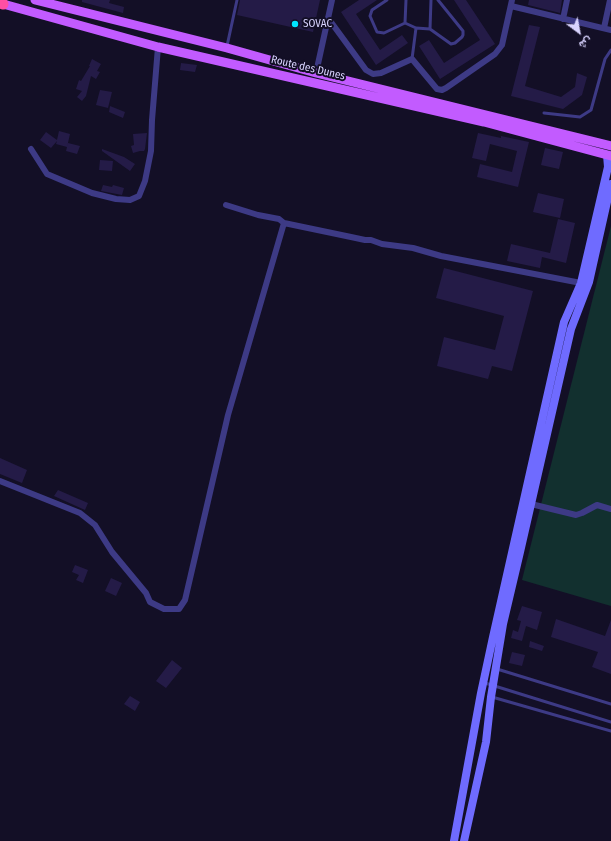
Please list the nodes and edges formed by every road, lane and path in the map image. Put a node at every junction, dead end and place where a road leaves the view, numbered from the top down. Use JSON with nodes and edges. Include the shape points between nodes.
{"nodes":[{"id":1,"x":35,"y":0,"type":"edge"},
{"id":2,"x":237,"y":0,"type":"edge"},
{"id":3,"x":332,"y":0,"type":"edge"},
{"id":4,"x":387,"y":0,"type":"edge"},
{"id":5,"x":406,"y":0,"type":"edge"},
{"id":6,"x":431,"y":0,"type":"edge"},
{"id":7,"x":438,"y":0,"type":"edge"},
{"id":8,"x":567,"y":0,"type":"edge"},
{"id":9,"x":610,"y":0,"type":"edge"},
{"id":10,"x":1,"y":3,"type":"edge"},
{"id":11,"x":512,"y":3,"type":"edge"},
{"id":12,"x":328,"y":18,"type":"junction"},
{"id":13,"x":563,"y":19,"type":"junction"},
{"id":14,"x":405,"y":23,"type":"junction"},
{"id":15,"x":416,"y":28,"type":"junction"},
{"id":16,"x":430,"y":29,"type":"junction"},
{"id":17,"x":608,"y":29,"type":"edge"},
{"id":18,"x":158,"y":47,"type":"junction"},
{"id":19,"x":227,"y":48,"type":"junction"},
{"id":20,"x":611,"y":50,"type":"edge"},
{"id":21,"x":412,"y":59,"type":"junction"},
{"id":22,"x":316,"y":73,"type":"junction"},
{"id":23,"x":544,"y":113,"type":"dead end"},
{"id":24,"x":611,"y":146,"type":"edge"},
{"id":25,"x":31,"y":149,"type":"dead end"},
{"id":26,"x":609,"y":156,"type":"edge"},
{"id":27,"x":611,"y":184,"type":"edge"},
{"id":28,"x":226,"y":205,"type":"dead end"},
{"id":29,"x":284,"y":223,"type":"junction"},
{"id":30,"x":580,"y":283,"type":"junction"},
{"id":31,"x":0,"y":481,"type":"edge"},
{"id":32,"x":531,"y":504,"type":"junction"},
{"id":33,"x":611,"y":509,"type":"edge"},
{"id":34,"x":496,"y":668,"type":"junction"},
{"id":35,"x":483,"y":683,"type":"junction"},
{"id":36,"x":493,"y":685,"type":"junction"},
{"id":37,"x":490,"y":697,"type":"junction"},
{"id":38,"x":611,"y":704,"type":"edge"},
{"id":39,"x":611,"y":722,"type":"edge"},
{"id":40,"x":611,"y":731,"type":"edge"},
{"id":41,"x":454,"y":841,"type":"edge"},
{"id":42,"x":464,"y":841,"type":"edge"}],
"edges":[{"from":1,"to":19,"type":"main road","name":"Route des Dunes"},
{"from":2,"to":19,"type":"lane"},
{"from":3,"to":12,"type":"street"},
{"from":4,"to":14,"type":"lane","via":[[372,10],[370,16],[377,32],[384,33]]},
{"from":5,"to":14,"type":"lane"},
{"from":6,"to":16,"type":"lane"},
{"from":7,"to":16,"type":"lane","via":[[463,31],[463,35],[455,43],[450,44]]},
{"from":8,"to":13,"type":"street"},
{"from":9,"to":17,"type":"street"},
{"from":10,"to":18,"type":"main road","name":"Route des Dunes"},
{"from":11,"to":13,"type":"street"},
{"from":11,"to":21,"type":"street","via":[[502,45],[495,54],[446,88],[437,89]]},
{"from":12,"to":21,"type":"street","via":[[366,70],[373,74]]},
{"from":12,"to":22,"type":"street"},
{"from":13,"to":17,"type":"street"},
{"from":14,"to":15,"type":"lane"},
{"from":15,"to":16,"type":"lane"},
{"from":15,"to":21,"type":"lane"},
{"from":18,"to":25,"type":"street","via":[[151,151],[139,196],[130,200],[116,199],[92,193],[47,174]]},
{"from":18,"to":26,"type":"main road","name":"Route des Dunes","via":[[484,122]]},
{"from":19,"to":22,"type":"main road","name":"Route des Dunes"},
{"from":20,"to":23,"type":"lane","via":[[605,59],[591,110],[580,117]]},
{"from":22,"to":24,"type":"main road","name":"Route des Dunes"},
{"from":26,"to":30,"type":"street"},
{"from":27,"to":32,"type":"street","via":[[589,282],[571,329]]},
{"from":28,"to":29,"type":"street","via":[[279,219]]},
{"from":29,"to":30,"type":"street"},
{"from":29,"to":31,"type":"street","via":[[228,415],[185,600],[179,609],[164,609],[150,602],[95,525],[80,513]]},
{"from":30,"to":35,"type":"street","via":[[564,322]]},
{"from":32,"to":33,"type":"street","via":[[576,515],[597,505]]},
{"from":32,"to":34,"type":"street","via":[[503,624]]},
{"from":34,"to":36,"type":"street"},
{"from":34,"to":38,"type":"lane"},
{"from":35,"to":36,"type":"lane"},
{"from":35,"to":41,"type":"street"},
{"from":36,"to":37,"type":"street"},
{"from":36,"to":39,"type":"lane"},
{"from":37,"to":40,"type":"lane"},
{"from":37,"to":42,"type":"street","via":[[486,742]]}]}
